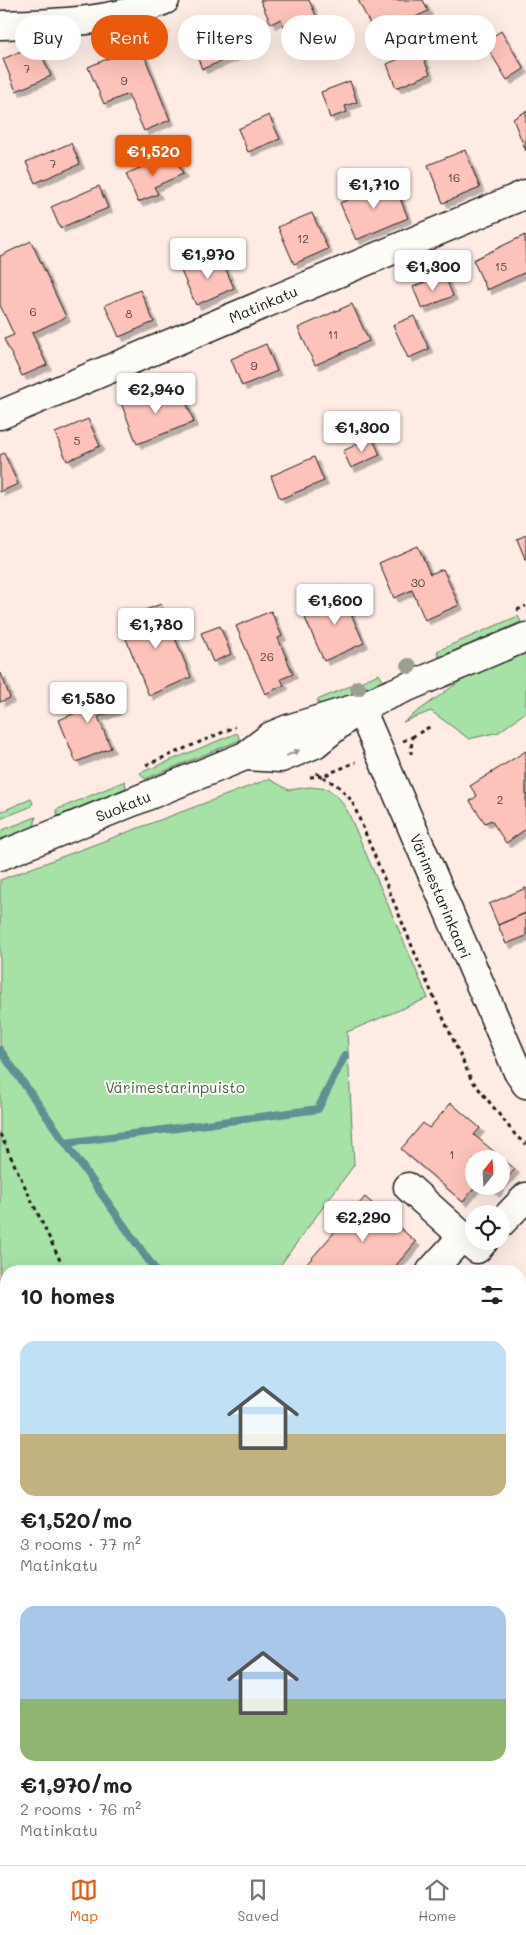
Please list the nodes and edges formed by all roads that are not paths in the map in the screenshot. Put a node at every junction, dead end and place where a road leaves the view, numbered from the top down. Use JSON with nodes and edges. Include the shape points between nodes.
{"nodes":[{"id":1,"x":165,"y":0,"type":"edge"},
{"id":2,"x":0,"y":26,"type":"edge"},
{"id":3,"x":526,"y":194,"type":"edge"},
{"id":4,"x":0,"y":415,"type":"edge"},
{"id":5,"x":526,"y":637,"type":"edge"},
{"id":6,"x":360,"y":707,"type":"junction"},
{"id":7,"x":246,"y":756,"type":"junction"},
{"id":8,"x":0,"y":856,"type":"edge"},
{"id":9,"x":526,"y":1084,"type":"edge"},
{"id":10,"x":408,"y":1187,"type":"dead end"},
{"id":11,"x":526,"y":1197,"type":"edge"},
{"id":12,"x":510,"y":1214,"type":"edge"},
{"id":13,"x":465,"y":1233,"type":"edge"},
{"id":14,"x":465,"y":1245,"type":"edge"},
{"id":15,"x":439,"y":1265,"type":"edge"}],
"edges":[{"from":1,"to":2,"type":"street","via":[[106,18]]},
{"from":3,"to":4,"type":"street","name":"Matinkatu"},
{"from":5,"to":6,"type":"street","name":"Suokatu"},
{"from":6,"to":7,"type":"street","name":"Suokatu","via":[[271,736]]},
{"from":7,"to":6,"type":"street","name":"Suokatu","one_way":true,"via":[[281,758],[315,744]]},
{"from":6,"to":9,"type":"street","name":"Värimestarinkaari"},
{"from":7,"to":8,"type":"street","name":"Suokatu"},
{"from":10,"to":13,"type":"street"},
{"from":11,"to":12,"type":"street"},
{"from":14,"to":15,"type":"street"}]}
